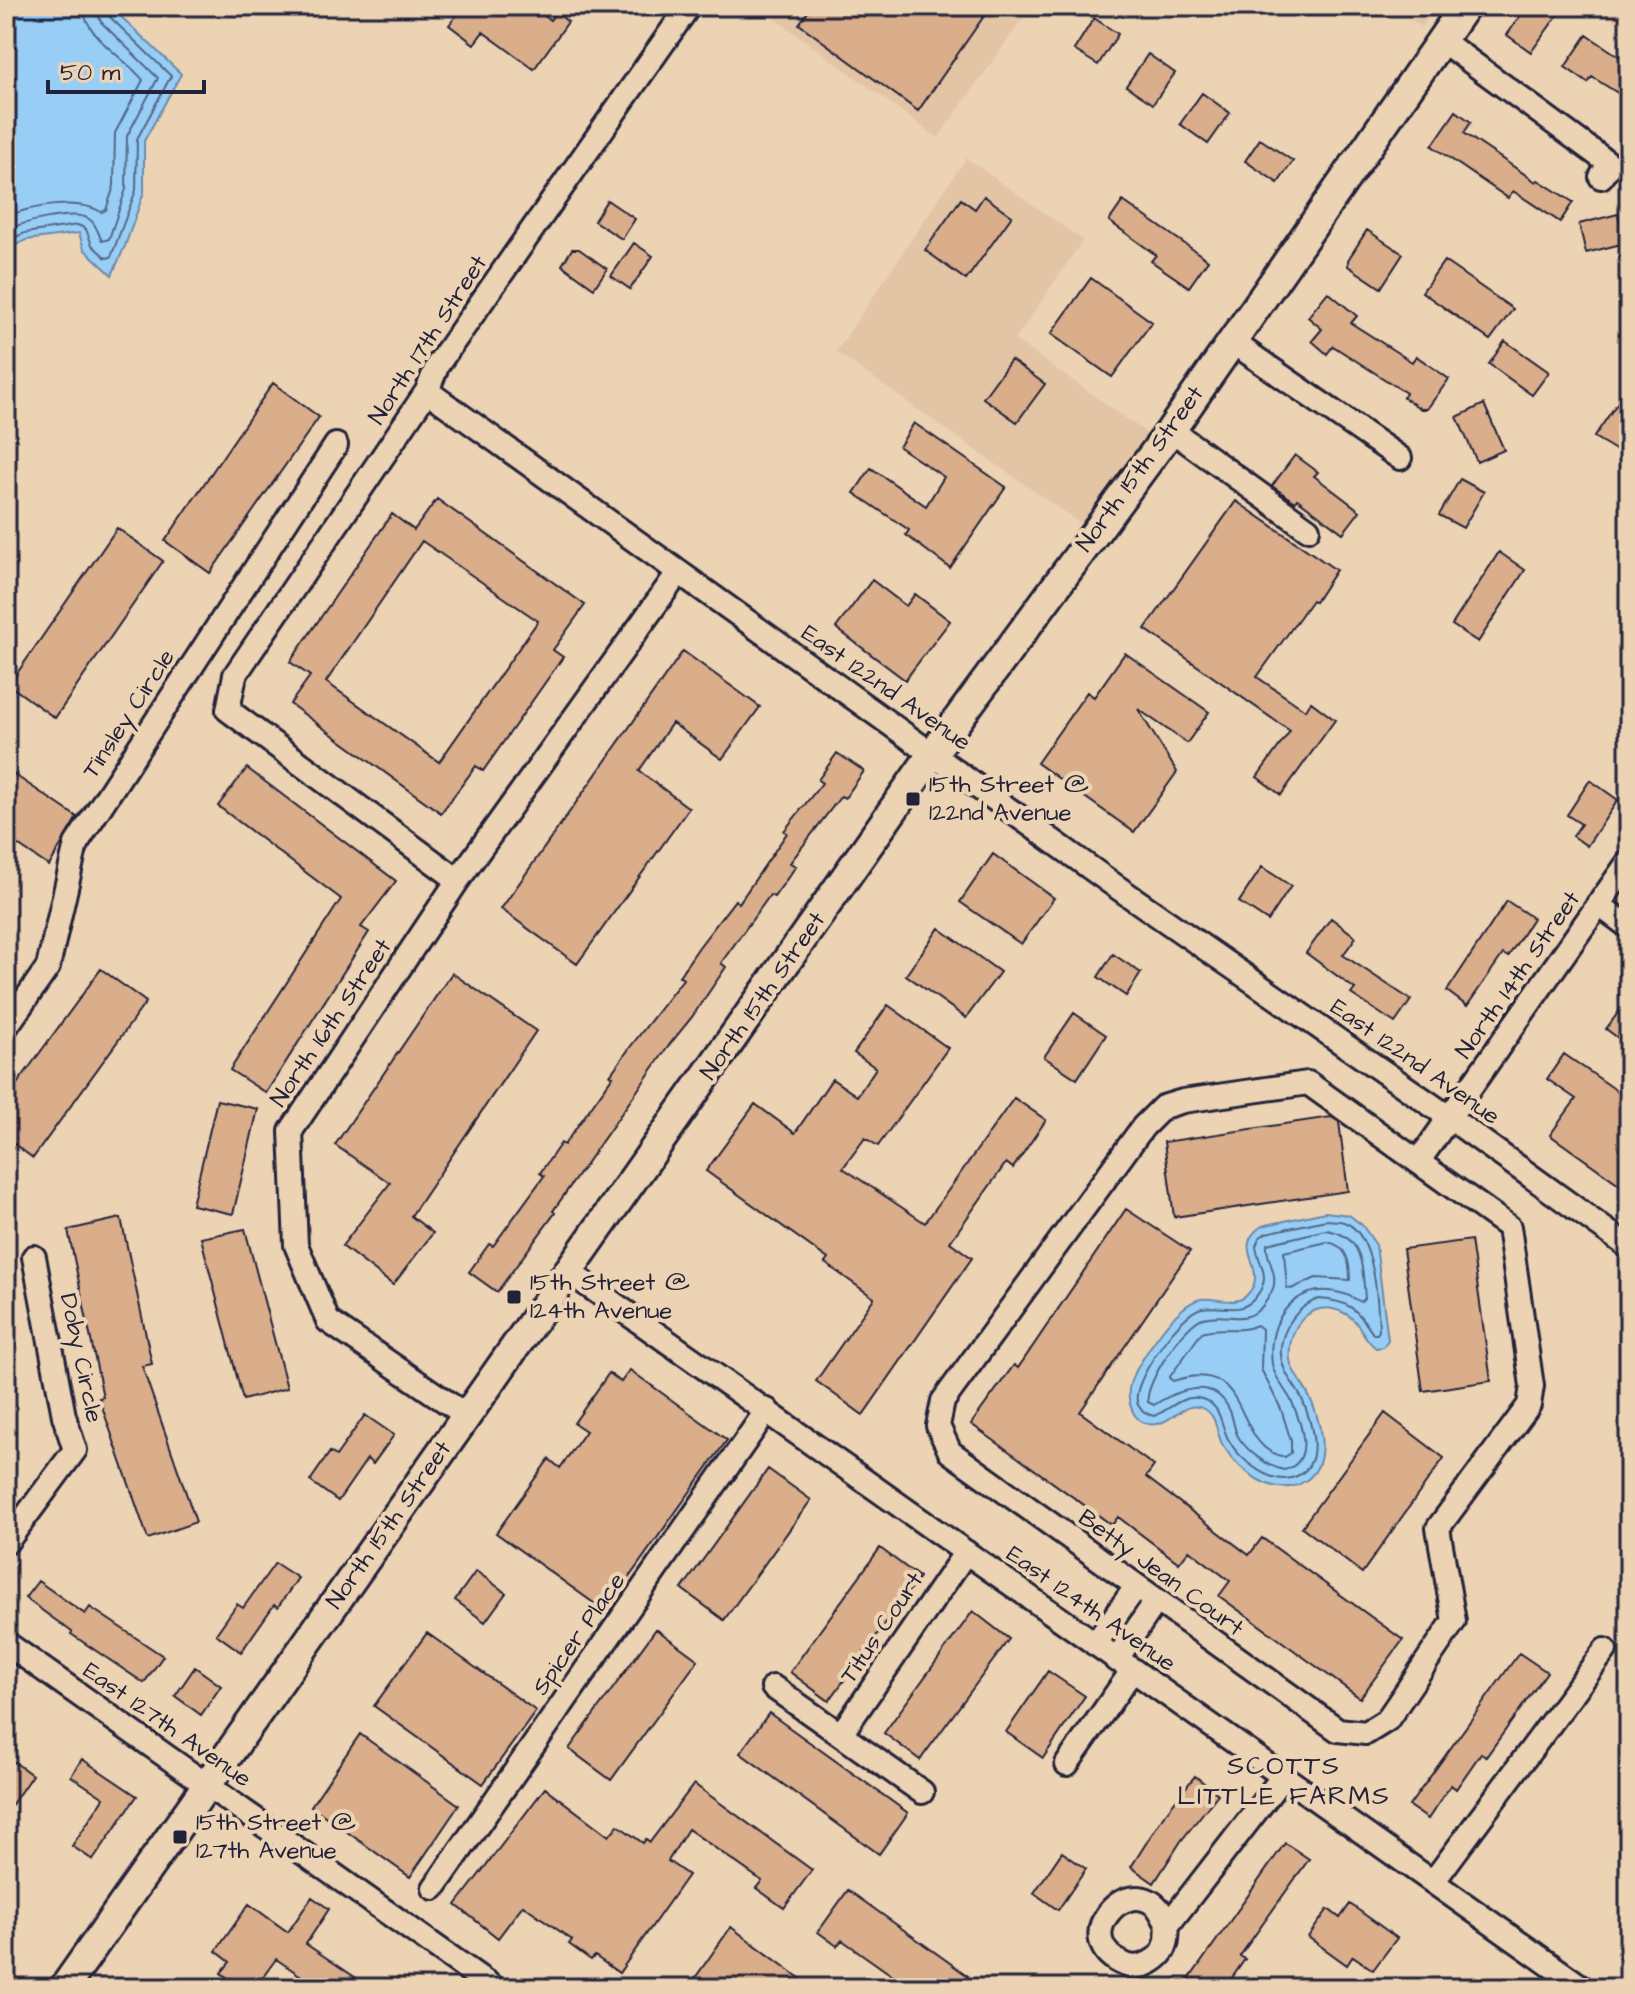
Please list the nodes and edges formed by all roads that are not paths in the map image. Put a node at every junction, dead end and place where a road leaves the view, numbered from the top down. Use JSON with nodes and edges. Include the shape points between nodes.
{"nodes":[{"id":1,"x":689,"y":6,"type":"edge"},
{"id":2,"x":1465,"y":6,"type":"edge"},
{"id":3,"x":1441,"y":40,"type":"junction"},
{"id":4,"x":1601,"y":177,"type":"dead end"},
{"id":5,"x":1231,"y":341,"type":"junction"},
{"id":6,"x":427,"y":391,"type":"junction"},
{"id":7,"x":1171,"y":430,"type":"junction"},
{"id":8,"x":336,"y":445,"type":"dead end"},
{"id":9,"x":1400,"y":458,"type":"dead end"},
{"id":10,"x":1308,"y":529,"type":"dead end"},
{"id":11,"x":678,"y":573,"type":"junction"},
{"id":12,"x":933,"y":753,"type":"junction"},
{"id":13,"x":1629,"y":861,"type":"edge"},
{"id":14,"x":458,"y":880,"type":"junction"},
{"id":15,"x":1598,"y":904,"type":"junction"},
{"id":16,"x":1629,"y":927,"type":"edge"},
{"id":17,"x":6,"y":1027,"type":"edge"},
{"id":18,"x":1450,"y":1118,"type":"junction"},
{"id":19,"x":1418,"y":1162,"type":"junction"},
{"id":20,"x":1629,"y":1247,"type":"edge"},
{"id":21,"x":34,"y":1257,"type":"dead end"},
{"id":22,"x":569,"y":1272,"type":"junction"},
{"id":23,"x":767,"y":1410,"type":"junction"},
{"id":24,"x":467,"y":1416,"type":"junction"},
{"id":25,"x":6,"y":1543,"type":"edge"},
{"id":26,"x":966,"y":1552,"type":"junction"},
{"id":27,"x":1136,"y":1587,"type":"junction"},
{"id":28,"x":1156,"y":1601,"type":"junction"},
{"id":29,"x":6,"y":1643,"type":"edge"},
{"id":30,"x":1095,"y":1644,"type":"junction"},
{"id":31,"x":1605,"y":1650,"type":"dead end"},
{"id":32,"x":1124,"y":1666,"type":"junction"},
{"id":33,"x":773,"y":1687,"type":"dead end"},
{"id":34,"x":841,"y":1734,"type":"junction"},
{"id":35,"x":1067,"y":1764,"type":"dead end"},
{"id":36,"x":1284,"y":1775,"type":"junction"},
{"id":37,"x":206,"y":1785,"type":"junction"},
{"id":38,"x":922,"y":1792,"type":"dead end"},
{"id":39,"x":1433,"y":1882,"type":"junction"},
{"id":40,"x":434,"y":1888,"type":"dead end"},
{"id":41,"x":1168,"y":1925,"type":"dead end"},
{"id":42,"x":64,"y":1988,"type":"edge"},
{"id":43,"x":494,"y":1988,"type":"edge"},
{"id":44,"x":1583,"y":1988,"type":"edge"}],
"edges":[{"from":1,"to":6,"type":"street","name":"North 17th Street","via":[[438,364]]},
{"from":2,"to":3,"type":"street","name":"North 15th Street"},
{"from":3,"to":4,"type":"street","via":[[1610,164]]},
{"from":3,"to":5,"type":"street","name":"North 15th Street"},
{"from":5,"to":7,"type":"street","name":"North 15th Street"},
{"from":5,"to":9,"type":"street"},
{"from":6,"to":11,"type":"street","name":"East 122nd Avenue"},
{"from":6,"to":14,"type":"street","name":"North 17th Street","via":[[235,675],[228,710]]},
{"from":7,"to":10,"type":"street"},
{"from":7,"to":12,"type":"street","name":"North 15th Street"},
{"from":8,"to":17,"type":"street","name":"Tinsley Circle","via":[[76,844],[48,967]]},
{"from":11,"to":12,"type":"street","name":"East 122nd Avenue"},
{"from":11,"to":14,"type":"street","name":"North 16th Street"},
{"from":12,"to":18,"type":"street","name":"East 122nd Avenue"},
{"from":12,"to":22,"type":"street","name":"North 15th Street"},
{"from":13,"to":15,"type":"street","name":"North 14th Street"},
{"from":14,"to":24,"type":"street","name":"North 16th Street","via":[[291,1131],[296,1245],[328,1321]]},
{"from":15,"to":16,"type":"street"},
{"from":15,"to":18,"type":"street","name":"North 14th Street"},
{"from":18,"to":19,"type":"street"},
{"from":18,"to":20,"type":"street","name":"East 122nd Avenue"},
{"from":19,"to":27,"type":"street","name":"Betty Jean Court","via":[[1308,1083],[1163,1107],[1143,1127],[943,1401],[938,1426],[950,1452]]},
{"from":19,"to":28,"type":"street","name":"Betty Jean Court","via":[[1509,1227],[1532,1386],[1529,1405],[1438,1528],[1454,1621],[1387,1720],[1366,1733],[1338,1730]]},
{"from":21,"to":25,"type":"street","name":"Doby Circle","via":[[75,1450]]},
{"from":22,"to":23,"type":"street","name":"East 124th Avenue"},
{"from":22,"to":24,"type":"street","name":"North 15th Street"},
{"from":23,"to":26,"type":"street","name":"East 124th Avenue"},
{"from":23,"to":40,"type":"street","name":"Spicer Place"},
{"from":24,"to":37,"type":"street","name":"North 15th Street"},
{"from":26,"to":30,"type":"street","name":"East 124th Avenue"},
{"from":26,"to":34,"type":"street","name":"Titus Court"},
{"from":27,"to":28,"type":"street","name":"Betty Jean Court"},
{"from":27,"to":30,"type":"street"},
{"from":28,"to":32,"type":"street"},
{"from":29,"to":37,"type":"street","name":"East 127th Avenue"},
{"from":30,"to":32,"type":"street","name":"East 124th Avenue"},
{"from":31,"to":39,"type":"street"},
{"from":32,"to":35,"type":"street"},
{"from":32,"to":36,"type":"street","name":"East 124th Avenue"},
{"from":33,"to":34,"type":"street"},
{"from":34,"to":38,"type":"street"},
{"from":36,"to":39,"type":"street","name":"East 124th Avenue"},
{"from":36,"to":41,"type":"street"},
{"from":37,"to":42,"type":"street","name":"North 15th Street"},
{"from":37,"to":43,"type":"street","name":"East 127th Avenue"},
{"from":39,"to":44,"type":"street","name":"East 124th Avenue"}]}
